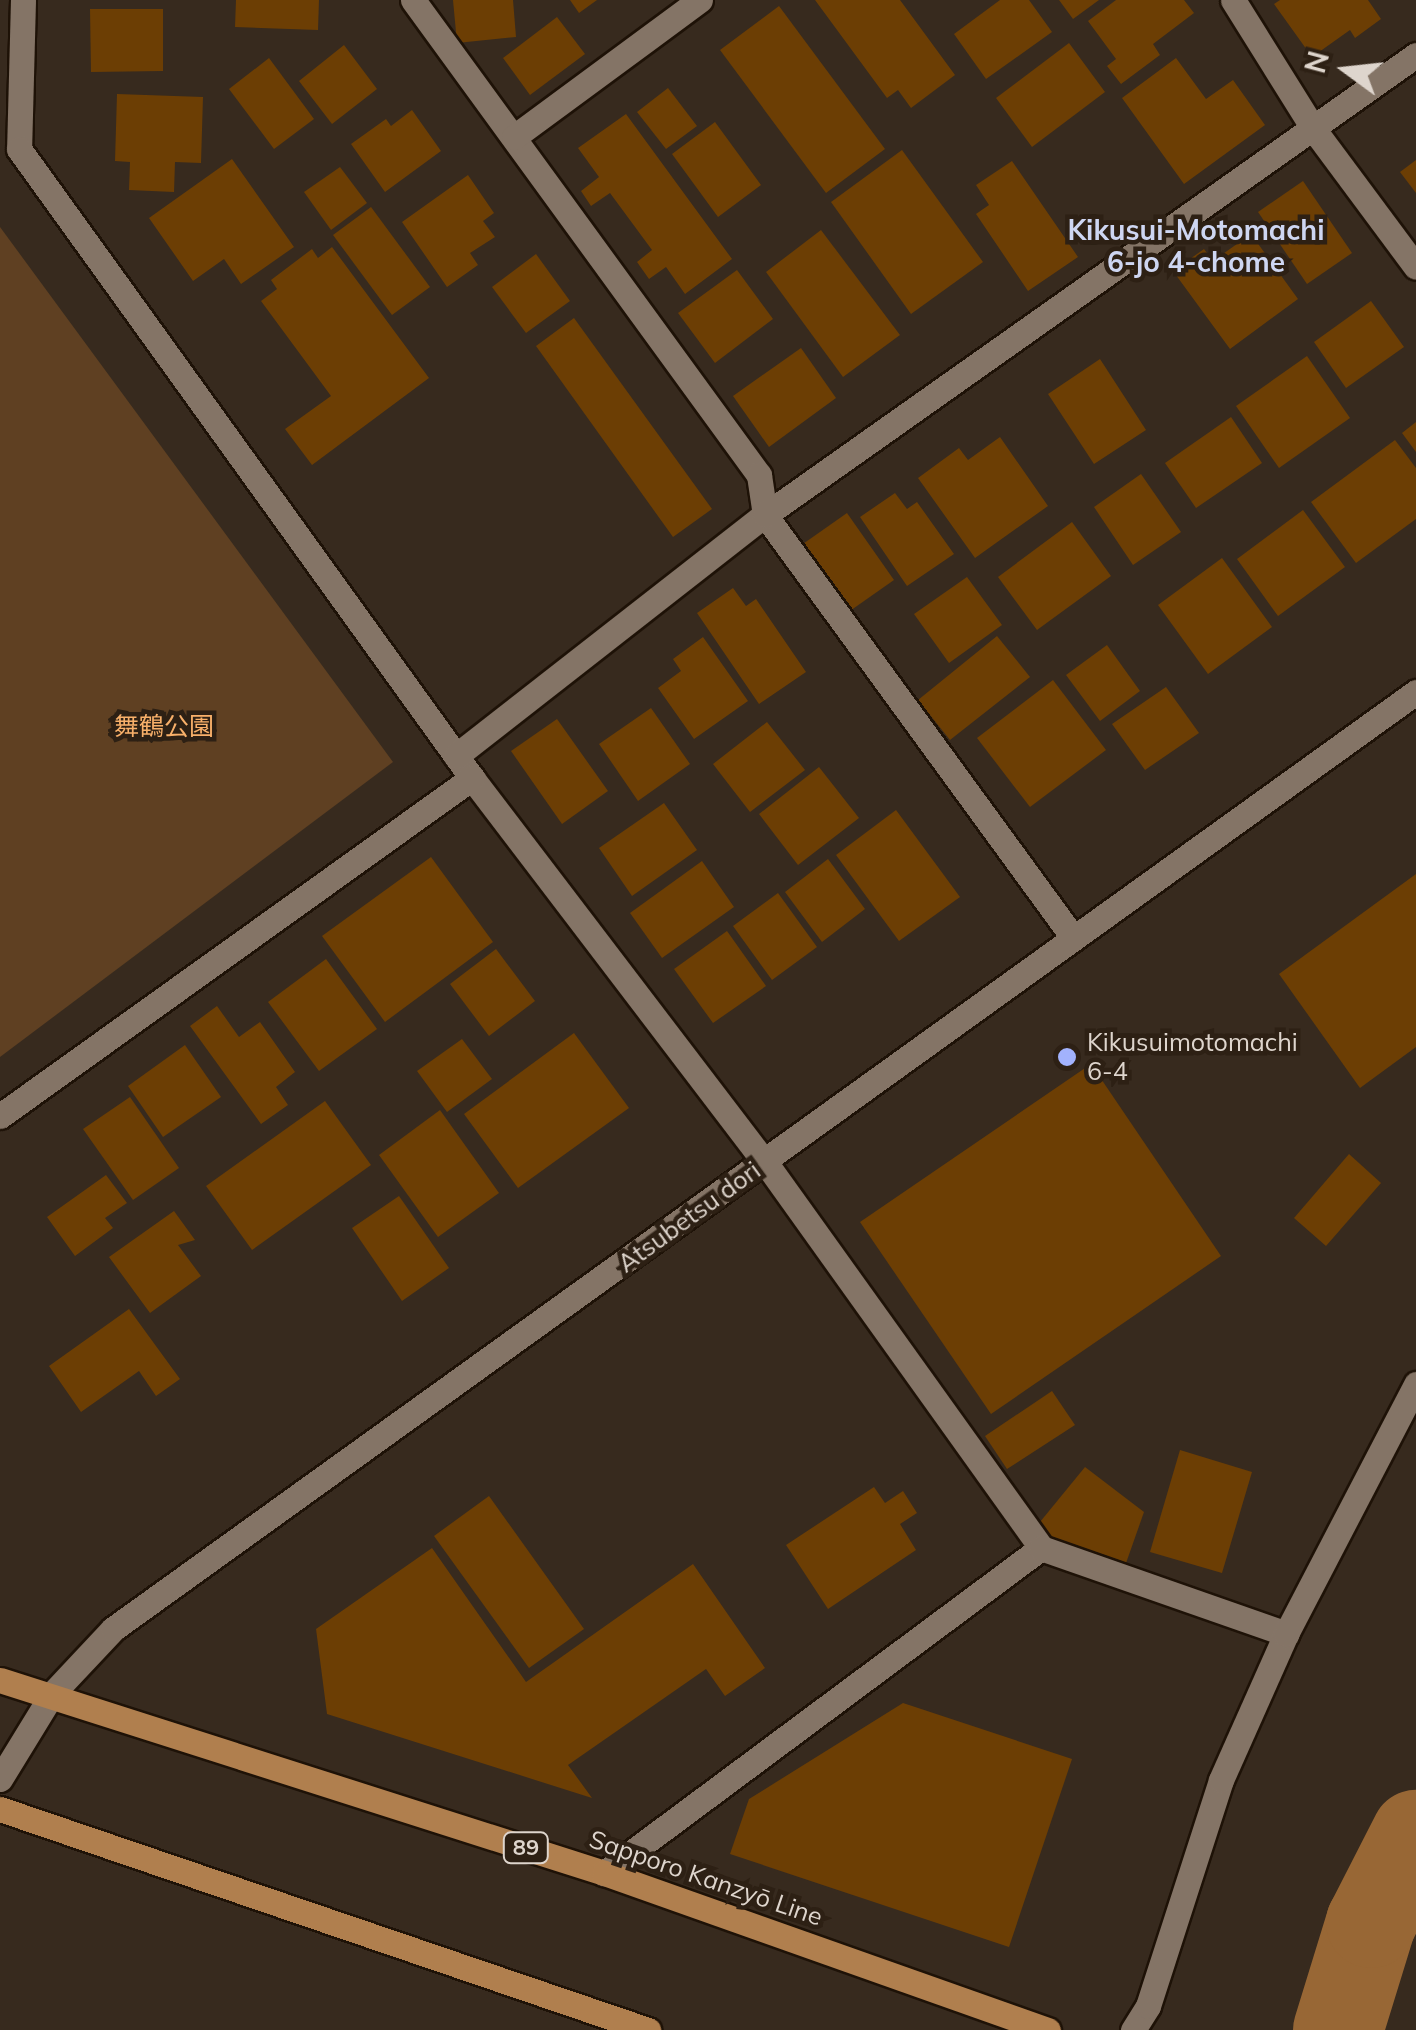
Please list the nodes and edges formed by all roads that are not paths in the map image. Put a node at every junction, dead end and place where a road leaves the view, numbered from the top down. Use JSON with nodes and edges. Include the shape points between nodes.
{"nodes":[{"id":1,"x":23,"y":0,"type":"edge"},
{"id":2,"x":413,"y":0,"type":"edge"},
{"id":3,"x":700,"y":0,"type":"edge"},
{"id":4,"x":1232,"y":0,"type":"edge"},
{"id":5,"x":1416,"y":55,"type":"edge"},
{"id":6,"x":1316,"y":131,"type":"junction"},
{"id":7,"x":514,"y":137,"type":"junction"},
{"id":8,"x":10,"y":149,"type":"edge"},
{"id":9,"x":1416,"y":267,"type":"edge"},
{"id":10,"x":765,"y":515,"type":"junction"},
{"id":11,"x":1416,"y":692,"type":"edge"},
{"id":12,"x":456,"y":756,"type":"junction"},
{"id":13,"x":472,"y":778,"type":"junction"},
{"id":14,"x":1072,"y":936,"type":"junction"},
{"id":15,"x":0,"y":1116,"type":"edge"},
{"id":16,"x":764,"y":1162,"type":"junction"},
{"id":17,"x":1416,"y":1384,"type":"edge"},
{"id":18,"x":1040,"y":1548,"type":"junction"},
{"id":19,"x":1286,"y":1634,"type":"junction"},
{"id":20,"x":0,"y":1680,"type":"edge"},
{"id":21,"x":52,"y":1694,"type":"junction"},
{"id":22,"x":0,"y":1779,"type":"edge"},
{"id":23,"x":0,"y":1809,"type":"edge"},
{"id":24,"x":604,"y":1873,"type":"junction"},
{"id":25,"x":648,"y":2030,"type":"edge"},
{"id":26,"x":1048,"y":2030,"type":"edge"},
{"id":27,"x":1134,"y":2030,"type":"edge"}],
"edges":[{"from":1,"to":8,"type":"street"},
{"from":2,"to":7,"type":"street"},
{"from":3,"to":7,"type":"street"},
{"from":4,"to":6,"type":"street"},
{"from":5,"to":6,"type":"street"},
{"from":6,"to":9,"type":"street"},
{"from":6,"to":10,"type":"street"},
{"from":7,"to":10,"type":"street","via":[[759,475]]},
{"from":8,"to":12,"type":"street"},
{"from":10,"to":12,"type":"street"},
{"from":10,"to":14,"type":"street"},
{"from":11,"to":14,"type":"street","name":"Atsubetsu dori"},
{"from":12,"to":13,"type":"street"},
{"from":13,"to":15,"type":"street"},
{"from":13,"to":16,"type":"street"},
{"from":14,"to":16,"type":"street","name":"Atsubetsu dori"},
{"from":16,"to":18,"type":"street"},
{"from":16,"to":21,"type":"street","name":"Atsubetsu dori","via":[[128,1618]]},
{"from":17,"to":19,"type":"street"},
{"from":18,"to":19,"type":"street"},
{"from":18,"to":24,"type":"street"},
{"from":19,"to":27,"type":"street","via":[[1221,1780],[1148,2006]]},
{"from":20,"to":21,"type":"main road","name":"Sapporo Kanzyō Line","number":"89"},
{"from":21,"to":22,"type":"street","name":"Atsubetsu dori"},
{"from":21,"to":24,"type":"main road","name":"Sapporo Kanzyō Line","number":"89"},
{"from":23,"to":25,"type":"main road"},
{"from":24,"to":26,"type":"main road","name":"Sapporo Kanzyō Line","number":"89"}]}
